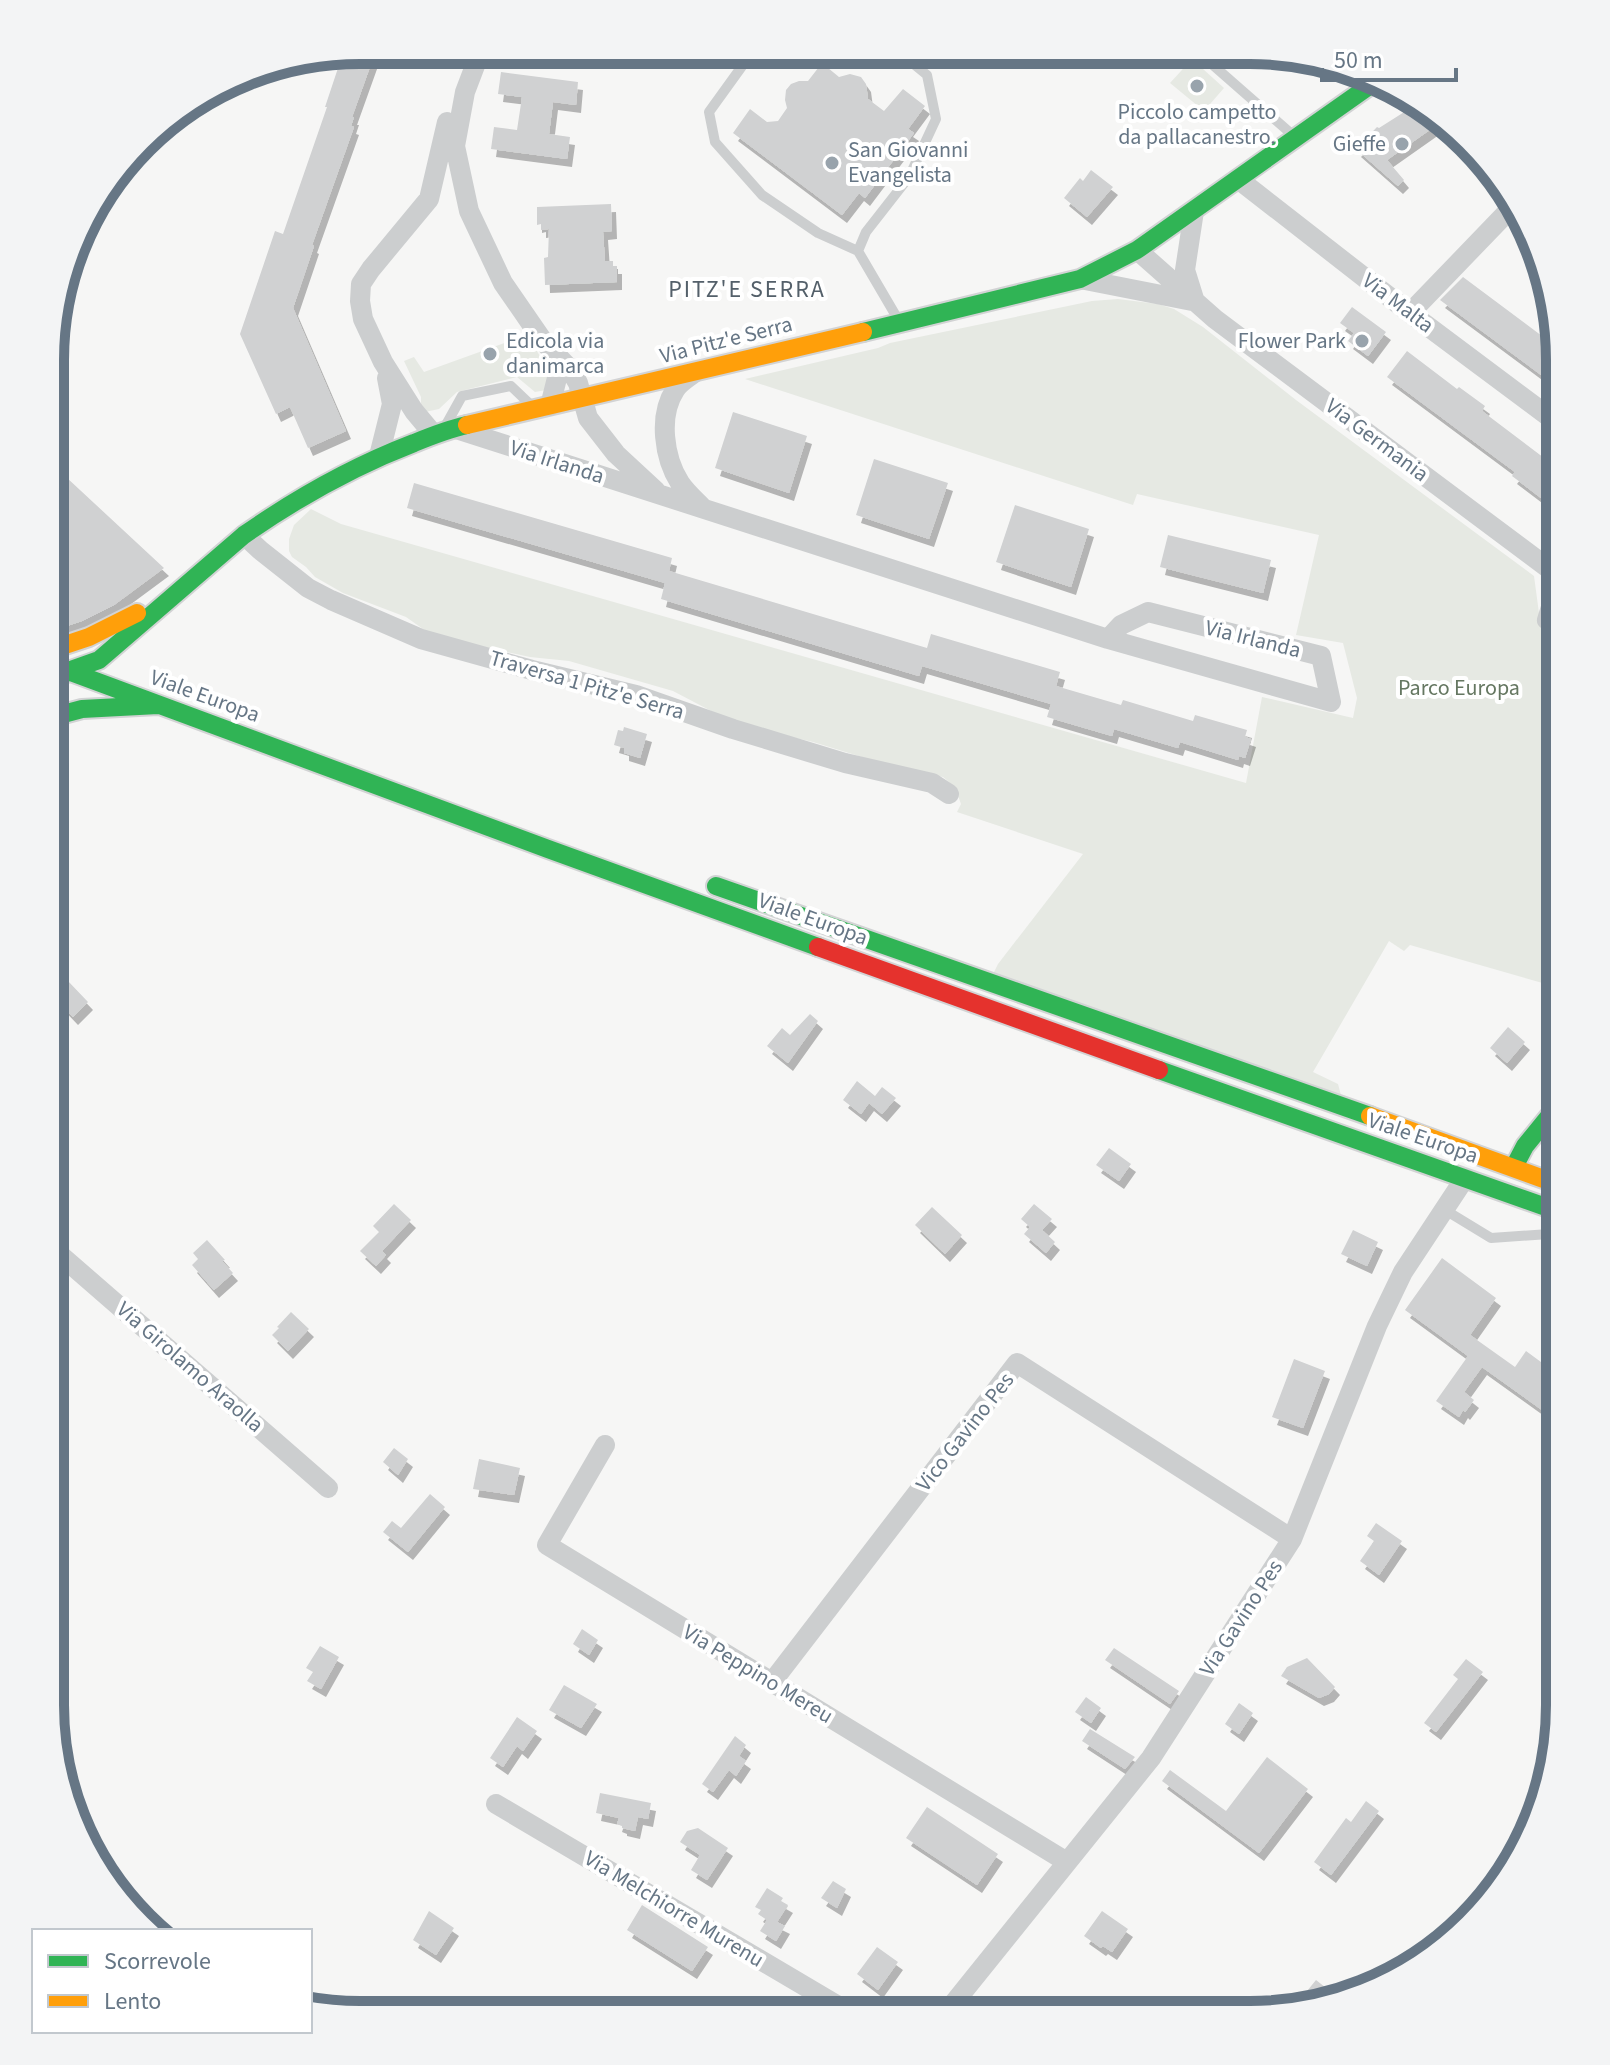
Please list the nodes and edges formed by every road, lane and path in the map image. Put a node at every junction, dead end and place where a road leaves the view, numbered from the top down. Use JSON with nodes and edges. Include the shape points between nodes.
{"nodes":[{"id":1,"x":464,"y":64,"type":"edge"},
{"id":2,"x":476,"y":64,"type":"edge"},
{"id":3,"x":744,"y":64,"type":"edge"},
{"id":4,"x":914,"y":64,"type":"edge"},
{"id":5,"x":1212,"y":64,"type":"edge"},
{"id":6,"x":1366,"y":88,"type":"edge"},
{"id":7,"x":1297,"y":138,"type":"junction"},
{"id":8,"x":1238,"y":179,"type":"junction"},
{"id":9,"x":465,"y":197,"type":"junction"},
{"id":10,"x":429,"y":199,"type":"junction"},
{"id":11,"x":1194,"y":211,"type":"junction"},
{"id":12,"x":1506,"y":213,"type":"edge"},
{"id":13,"x":1137,"y":250,"type":"junction"},
{"id":14,"x":858,"y":251,"type":"junction"},
{"id":15,"x":1080,"y":279,"type":"junction"},
{"id":16,"x":1195,"y":302,"type":"junction"},
{"id":17,"x":1410,"y":313,"type":"junction"},
{"id":18,"x":900,"y":323,"type":"junction"},
{"id":19,"x":556,"y":355,"type":"junction"},
{"id":20,"x":383,"y":362,"type":"junction"},
{"id":21,"x":696,"y":372,"type":"junction"},
{"id":22,"x":583,"y":398,"type":"junction"},
{"id":23,"x":542,"y":408,"type":"junction"},
{"id":24,"x":1546,"y":415,"type":"edge"},
{"id":25,"x":443,"y":432,"type":"junction"},
{"id":26,"x":379,"y":456,"type":"junction"},
{"id":27,"x":662,"y":496,"type":"junction"},
{"id":28,"x":705,"y":510,"type":"junction"},
{"id":29,"x":244,"y":535,"type":"junction"},
{"id":30,"x":1546,"y":567,"type":"edge"},
{"id":31,"x":173,"y":595,"type":"junction"},
{"id":32,"x":1108,"y":639,"type":"junction"},
{"id":33,"x":64,"y":643,"type":"edge"},
{"id":34,"x":64,"y":647,"type":"edge"},
{"id":35,"x":106,"y":662,"type":"junction"},
{"id":36,"x":64,"y":667,"type":"edge"},
{"id":37,"x":64,"y":669,"type":"edge"},
{"id":38,"x":160,"y":705,"type":"junction"},
{"id":39,"x":64,"y":714,"type":"edge"},
{"id":40,"x":949,"y":794,"type":"dead end"},
{"id":41,"x":701,"y":881,"type":"dead end"},
{"id":42,"x":1546,"y":1120,"type":"edge"},
{"id":43,"x":1514,"y":1167,"type":"junction"},
{"id":44,"x":1465,"y":1178,"type":"junction"},
{"id":45,"x":1546,"y":1180,"type":"edge"},
{"id":46,"x":1546,"y":1207,"type":"edge"},
{"id":47,"x":1445,"y":1210,"type":"junction"},
{"id":48,"x":1546,"y":1234,"type":"edge"},
{"id":49,"x":64,"y":1258,"type":"edge"},
{"id":50,"x":605,"y":1445,"type":"dead end"},
{"id":51,"x":328,"y":1488,"type":"dead end"},
{"id":52,"x":1292,"y":1539,"type":"junction"},
{"id":53,"x":772,"y":1682,"type":"junction"},
{"id":54,"x":496,"y":1804,"type":"dead end"},
{"id":55,"x":1067,"y":1862,"type":"junction"},
{"id":56,"x":830,"y":2001,"type":"edge"},
{"id":57,"x":955,"y":2001,"type":"edge"}],
"edges":[{"from":1,"to":10,"type":"street"},
{"from":2,"to":9,"type":"street","name":"Via Irlanda","via":[[455,146]]},
{"from":3,"to":14,"type":"lane","via":[[709,112],[715,142],[762,195],[818,233]]},
{"from":4,"to":14,"type":"lane","via":[[927,75],[936,119],[909,177],[866,232]]},
{"from":5,"to":7,"type":"lane"},
{"from":6,"to":7,"type":"main road","name":"Via Pitz'e Serra"},
{"from":7,"to":8,"type":"main road","name":"Via Pitz'e Serra"},
{"from":8,"to":11,"type":"main road","name":"Via Pitz'e Serra"},
{"from":8,"to":17,"type":"street","name":"Via Malta"},
{"from":9,"to":10,"type":"street"},
{"from":9,"to":19,"type":"street","name":"Via Irlanda","via":[[503,283]]},
{"from":10,"to":20,"type":"street","via":[[361,284],[363,319]]},
{"from":11,"to":13,"type":"main road","name":"Via Pitz'e Serra"},
{"from":11,"to":16,"type":"street","via":[[1185,270]]},
{"from":12,"to":17,"type":"street"},
{"from":13,"to":15,"type":"main road","name":"Via Pitz'e Serra"},
{"from":13,"to":16,"type":"street","name":"Via Germania"},
{"from":14,"to":18,"type":"lane"},
{"from":15,"to":16,"type":"street","name":"Via Germania"},
{"from":15,"to":18,"type":"main road","name":"Via Pitz'e Serra"},
{"from":16,"to":30,"type":"street","name":"Via Germania"},
{"from":17,"to":24,"type":"street","name":"Via Malta"},
{"from":18,"to":21,"type":"main road","name":"Via Pitz'e Serra"},
{"from":19,"to":22,"type":"street","name":"Via Irlanda","via":[[569,368]]},
{"from":19,"to":23,"type":"street","via":[[557,378]]},
{"from":20,"to":25,"type":"street","via":[[414,411]]},
{"from":20,"to":26,"type":"street","via":[[392,404]]},
{"from":21,"to":22,"type":"main road","name":"Via Pitz'e Serra"},
{"from":21,"to":28,"type":"street","via":[[675,388],[665,429],[669,460],[679,481]]},
{"from":22,"to":23,"type":"main road","name":"Via Pitz'e Serra"},
{"from":22,"to":27,"type":"street","name":"Via Irlanda","via":[[588,418],[616,454]]},
{"from":23,"to":25,"type":"main road","name":"Via Pitz'e Serra"},
{"from":23,"to":25,"type":"lane","via":[[511,386],[462,396]]},
{"from":25,"to":26,"type":"main road","name":"Via Pitz'e Serra"},
{"from":25,"to":27,"type":"street","name":"Via Irlanda"},
{"from":26,"to":29,"type":"main road","name":"Via Pitz'e Serra"},
{"from":27,"to":28,"type":"street","name":"Via Irlanda"},
{"from":28,"to":32,"type":"street","name":"Via Irlanda"},
{"from":29,"to":31,"type":"main road","name":"Via Pitz'e Serra"},
{"from":29,"to":40,"type":"street","name":"Traversa 1 Pitz'e Serra","via":[[308,588],[421,639],[636,695],[845,763],[932,783]]},
{"from":31,"to":33,"type":"main road","name":"Via Pitz'e Serra","via":[[89,637]]},
{"from":31,"to":35,"type":"main road","name":"Via Pitz'e Serra"},
{"from":32,"to":32,"type":"street","name":"Via Irlanda","via":[[1182,660],[1331,702],[1321,656],[1148,612],[1121,625]]},
{"from":34,"to":35,"type":"main road"},
{"from":35,"to":36,"type":"main road","name":"Via Pitz'e Serra"},
{"from":37,"to":38,"type":"main road","name":"Viale Europa"},
{"from":38,"to":39,"type":"main road"},
{"from":38,"to":44,"type":"main road","name":"Viale Europa"},
{"from":41,"to":43,"type":"main road","name":"Viale Europa"},
{"from":42,"to":43,"type":"main road"},
{"from":43,"to":45,"type":"main road","name":"Viale Europa"},
{"from":44,"to":46,"type":"main road","name":"Viale Europa"},
{"from":44,"to":47,"type":"street","name":"Via Gavino Pes"},
{"from":47,"to":48,"type":"lane","via":[[1491,1238]]},
{"from":47,"to":52,"type":"street","name":"Via Gavino Pes","via":[[1403,1272],[1377,1326]]},
{"from":49,"to":51,"type":"street","name":"Via Girolamo Araolla"},
{"from":50,"to":53,"type":"street","name":"Via Peppino Mereu","via":[[547,1545]]},
{"from":52,"to":53,"type":"street","name":"Vico Gavino Pes","via":[[1017,1363]]},
{"from":52,"to":55,"type":"street","name":"Via Gavino Pes","via":[[1151,1758]]},
{"from":53,"to":55,"type":"street","name":"Via Peppino Mereu"},
{"from":54,"to":56,"type":"street","name":"Via Melchiorre Murenu"},
{"from":55,"to":57,"type":"street","name":"Via Gavino Pes"}]}
